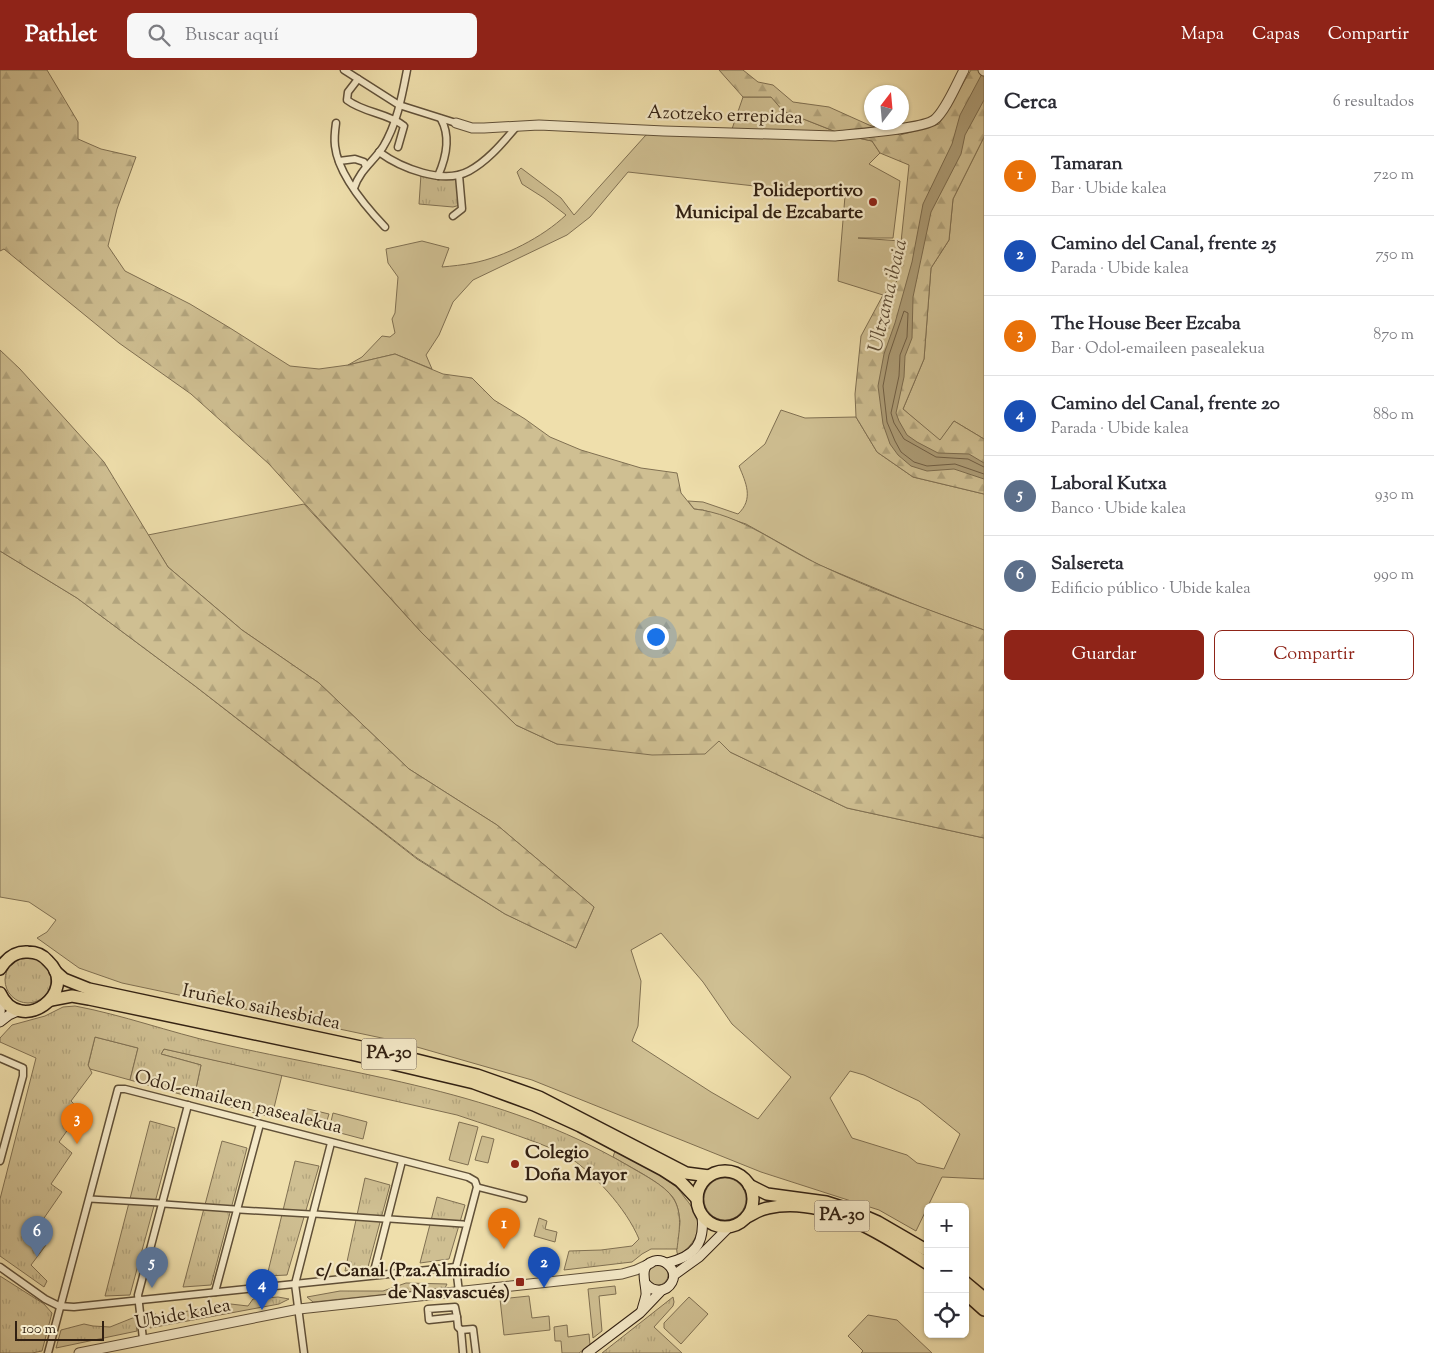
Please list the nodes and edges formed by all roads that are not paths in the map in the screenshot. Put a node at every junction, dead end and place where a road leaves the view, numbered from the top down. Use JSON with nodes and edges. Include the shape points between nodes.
{"nodes":[{"id":1,"x":344,"y":70,"type":"edge"},
{"id":2,"x":407,"y":70,"type":"edge"},
{"id":3,"x":964,"y":70,"type":"edge"},
{"id":4,"x":358,"y":79,"type":"junction"},
{"id":5,"x":399,"y":106,"type":"junction"},
{"id":6,"x":395,"y":119,"type":"junction"},
{"id":7,"x":441,"y":119,"type":"junction"},
{"id":8,"x":336,"y":122,"type":"dead end"},
{"id":9,"x":456,"y":123,"type":"joint"},
{"id":10,"x":517,"y":126,"type":"junction"},
{"id":11,"x":398,"y":147,"type":"dead end"},
{"id":12,"x":379,"y":152,"type":"junction"},
{"id":13,"x":339,"y":161,"type":"junction"},
{"id":14,"x":366,"y":167,"type":"junction"},
{"id":15,"x":459,"y":175,"type":"junction"},
{"id":16,"x":438,"y":176,"type":"junction"},
{"id":17,"x":354,"y":188,"type":"junction"},
{"id":18,"x":453,"y":216,"type":"dead end"},
{"id":19,"x":385,"y":227,"type":"dead end"},
{"id":20,"x":1,"y":965,"type":"edge"},
{"id":21,"x":55,"y":971,"type":"junction"},
{"id":22,"x":1,"y":995,"type":"edge"},
{"id":23,"x":50,"y":1000,"type":"junction"},
{"id":24,"x":20,"y":1010,"type":"junction"},
{"id":25,"x":0,"y":1014,"type":"edge"},
{"id":26,"x":0,"y":1022,"type":"edge"},
{"id":27,"x":0,"y":1058,"type":"edge"},
{"id":28,"x":188,"y":1105,"type":"junction"},
{"id":29,"x":260,"y":1124,"type":"junction"},
{"id":30,"x":331,"y":1143,"type":"junction"},
{"id":31,"x":0,"y":1161,"type":"edge"},
{"id":32,"x":402,"y":1161,"type":"junction"},
{"id":33,"x":709,"y":1176,"type":"junction"},
{"id":34,"x":750,"y":1185,"type":"junction"},
{"id":35,"x":477,"y":1187,"type":"junction"},
{"id":36,"x":697,"y":1198,"type":"junction"},
{"id":37,"x":90,"y":1199,"type":"dead end"},
{"id":38,"x":524,"y":1199,"type":"dead end"},
{"id":39,"x":702,"y":1214,"type":"junction"},
{"id":40,"x":746,"y":1217,"type":"junction"},
{"id":41,"x":463,"y":1224,"type":"dead end"},
{"id":42,"x":729,"y":1227,"type":"junction"},
{"id":43,"x":924,"y":1249,"type":"edge"},
{"id":44,"x":924,"y":1261,"type":"edge"},
{"id":45,"x":651,"y":1263,"type":"junction"},
{"id":46,"x":668,"y":1263,"type":"junction"},
{"id":47,"x":0,"y":1267,"type":"edge"},
{"id":48,"x":456,"y":1267,"type":"junction"},
{"id":49,"x":622,"y":1274,"type":"junction"},
{"id":50,"x":373,"y":1275,"type":"junction"},
{"id":51,"x":674,"y":1275,"type":"junction"},
{"id":52,"x":645,"y":1283,"type":"junction"},
{"id":53,"x":295,"y":1284,"type":"junction"},
{"id":54,"x":969,"y":1285,"type":"edge"},
{"id":55,"x":661,"y":1291,"type":"junction"},
{"id":56,"x":215,"y":1292,"type":"junction"},
{"id":57,"x":459,"y":1292,"type":"junction"},
{"id":58,"x":439,"y":1294,"type":"junction"},
{"id":59,"x":969,"y":1297,"type":"edge"},
{"id":60,"x":984,"y":1298,"type":"edge"},
{"id":61,"x":138,"y":1301,"type":"junction"},
{"id":62,"x":59,"y":1306,"type":"junction"},
{"id":63,"x":441,"y":1308,"type":"junction"},
{"id":64,"x":299,"y":1309,"type":"junction"},
{"id":65,"x":642,"y":1310,"type":"junction"},
{"id":66,"x":984,"y":1310,"type":"edge"},
{"id":67,"x":457,"y":1317,"type":"junction"},
{"id":68,"x":461,"y":1330,"type":"junction"},
{"id":69,"x":143,"y":1339,"type":"junction"},
{"id":70,"x":123,"y":1348,"type":"edge"},
{"id":71,"x":93,"y":1352,"type":"edge"},
{"id":72,"x":48,"y":1353,"type":"edge"},
{"id":73,"x":79,"y":1353,"type":"edge"},
{"id":74,"x":304,"y":1353,"type":"edge"},
{"id":75,"x":463,"y":1353,"type":"edge"},
{"id":76,"x":476,"y":1353,"type":"edge"},
{"id":77,"x":587,"y":1353,"type":"edge"}],
"edges":[{"from":1,"to":4,"type":"street"},
{"from":2,"to":5,"type":"street"},
{"from":3,"to":10,"type":"street","name":"Azotzeko errepidea","via":[[934,120],[921,126],[860,134],[834,136]]},
{"from":4,"to":5,"type":"street"},
{"from":4,"to":6,"type":"street","via":[[348,92],[347,100],[354,106]]},
{"from":5,"to":6,"type":"street"},
{"from":5,"to":7,"type":"street"},
{"from":6,"to":11,"type":"street","via":[[404,126]]},
{"from":6,"to":12,"type":"street"},
{"from":7,"to":9,"type":"street"},
{"from":7,"to":16,"type":"street","via":[[446,143]]},
{"from":8,"to":13,"type":"street","via":[[335,147]]},
{"from":9,"to":10,"type":"street","name":"Azotzeko errepidea","via":[[472,128]]},
{"from":10,"to":15,"type":"street","via":[[480,164]]},
{"from":12,"to":14,"type":"street"},
{"from":12,"to":16,"type":"street","via":[[422,174]]},
{"from":13,"to":14,"type":"street","via":[[355,159],[364,162]]},
{"from":13,"to":17,"type":"street"},
{"from":14,"to":17,"type":"street"},
{"from":15,"to":16,"type":"street"},
{"from":15,"to":18,"type":"street","via":[[462,209]]},
{"from":17,"to":19,"type":"street"},
{"from":20,"to":21,"type":"highway","number":"PA-30","via":[[19,953],[37,953],[51,963]]},
{"from":21,"to":23,"type":"highway","via":[[56,991]]},
{"from":21,"to":33,"type":"highway","name":"Iruñeko saihesbidea","number":"PA-30","via":[[64,979],[89,989],[477,1075],[546,1101],[686,1173]]},
{"from":22,"to":24,"type":"highway","via":[[12,1007]]},
{"from":22,"to":25,"type":"street"},
{"from":23,"to":24,"type":"highway","number":"PA-30","via":[[36,1010]]},
{"from":23,"to":36,"type":"highway","name":"Iruñeko saihesbidea","number":"PA-30","via":[[72,996],[89,998],[474,1082],[580,1126],[680,1180]]},
{"from":24,"to":26,"type":"street"},
{"from":27,"to":31,"type":"street","via":[[23,1068],[23,1076]]},
{"from":28,"to":29,"type":"street","name":"Odol-emaileen pasealekua"},
{"from":28,"to":61,"type":"street"},
{"from":28,"to":62,"type":"street","name":"Odol-emaileen pasealekua","via":[[118,1089]]},
{"from":29,"to":30,"type":"street","name":"Odol-emaileen pasealekua"},
{"from":29,"to":56,"type":"street"},
{"from":30,"to":32,"type":"street","name":"Odol-emaileen pasealekua"},
{"from":30,"to":53,"type":"street"},
{"from":32,"to":35,"type":"street","name":"Odol-emaileen pasealekua","via":[[468,1178],[475,1181]]},
{"from":32,"to":50,"type":"street"},
{"from":33,"to":34,"type":"highway","number":"PA-30","via":[[727,1171],[736,1173]]},
{"from":33,"to":36,"type":"highway"},
{"from":34,"to":40,"type":"highway","via":[[753,1202]]},
{"from":34,"to":43,"type":"highway","number":"PA-30","via":[[767,1194],[826,1202],[848,1209]]},
{"from":35,"to":38,"type":"street","name":"Odol-emaileen pasealekua"},
{"from":35,"to":48,"type":"street"},
{"from":36,"to":39,"type":"highway","number":"PA-30"},
{"from":37,"to":41,"type":"street"},
{"from":39,"to":42,"type":"highway","via":[[714,1224]]},
{"from":39,"to":46,"type":"street","via":[[703,1229],[698,1245],[684,1258]]},
{"from":40,"to":42,"type":"highway","number":"PA-30"},
{"from":40,"to":44,"type":"highway","number":"PA-30","via":[[766,1208],[789,1205],[814,1208],[882,1234]]},
{"from":42,"to":51,"type":"street","via":[[699,1257]]},
{"from":45,"to":46,"type":"street","via":[[659,1260]]},
{"from":45,"to":49,"type":"street","name":"Ubide kalea"},
{"from":45,"to":52,"type":"street","via":[[644,1273]]},
{"from":46,"to":51,"type":"street"},
{"from":47,"to":62,"type":"street","name":"Ubide kalea"},
{"from":48,"to":50,"type":"street","name":"Ubide kalea"},
{"from":48,"to":57,"type":"street"},
{"from":49,"to":52,"type":"street","name":"Ubide kalea"},
{"from":49,"to":57,"type":"street","name":"Ubide kalea"},
{"from":50,"to":53,"type":"street","name":"Ubide kalea"},
{"from":51,"to":55,"type":"street","via":[[671,1284]]},
{"from":52,"to":55,"type":"street","via":[[652,1290]]},
{"from":52,"to":65,"type":"street","via":[[646,1297]]},
{"from":53,"to":56,"type":"street","name":"Ubide kalea"},
{"from":53,"to":64,"type":"street"},
{"from":54,"to":60,"type":"highway"},
{"from":55,"to":65,"type":"street"},
{"from":56,"to":61,"type":"street","name":"Ubide kalea"},
{"from":57,"to":58,"type":"street","name":"Ubide kalea"},
{"from":58,"to":63,"type":"street"},
{"from":58,"to":64,"type":"street","name":"Ubide kalea"},
{"from":59,"to":66,"type":"highway"},
{"from":61,"to":62,"type":"street","name":"Ubide kalea","via":[[74,1308]]},
{"from":61,"to":69,"type":"street"},
{"from":62,"to":72,"type":"street"},
{"from":63,"to":67,"type":"street","via":[[456,1307]]},
{"from":63,"to":67,"type":"street","via":[[428,1309],[429,1320]]},
{"from":64,"to":69,"type":"street","name":"Ubide kalea"},
{"from":64,"to":74,"type":"street"},
{"from":65,"to":77,"type":"street"},
{"from":67,"to":68,"type":"street"},
{"from":68,"to":75,"type":"street"},
{"from":68,"to":76,"type":"street","via":[[473,1329]]},
{"from":69,"to":70,"type":"street","name":"Ubide kalea"},
{"from":70,"to":71,"type":"street","name":"Ubide kalea"},
{"from":71,"to":73,"type":"street","name":"Ubide kalea"}]}
